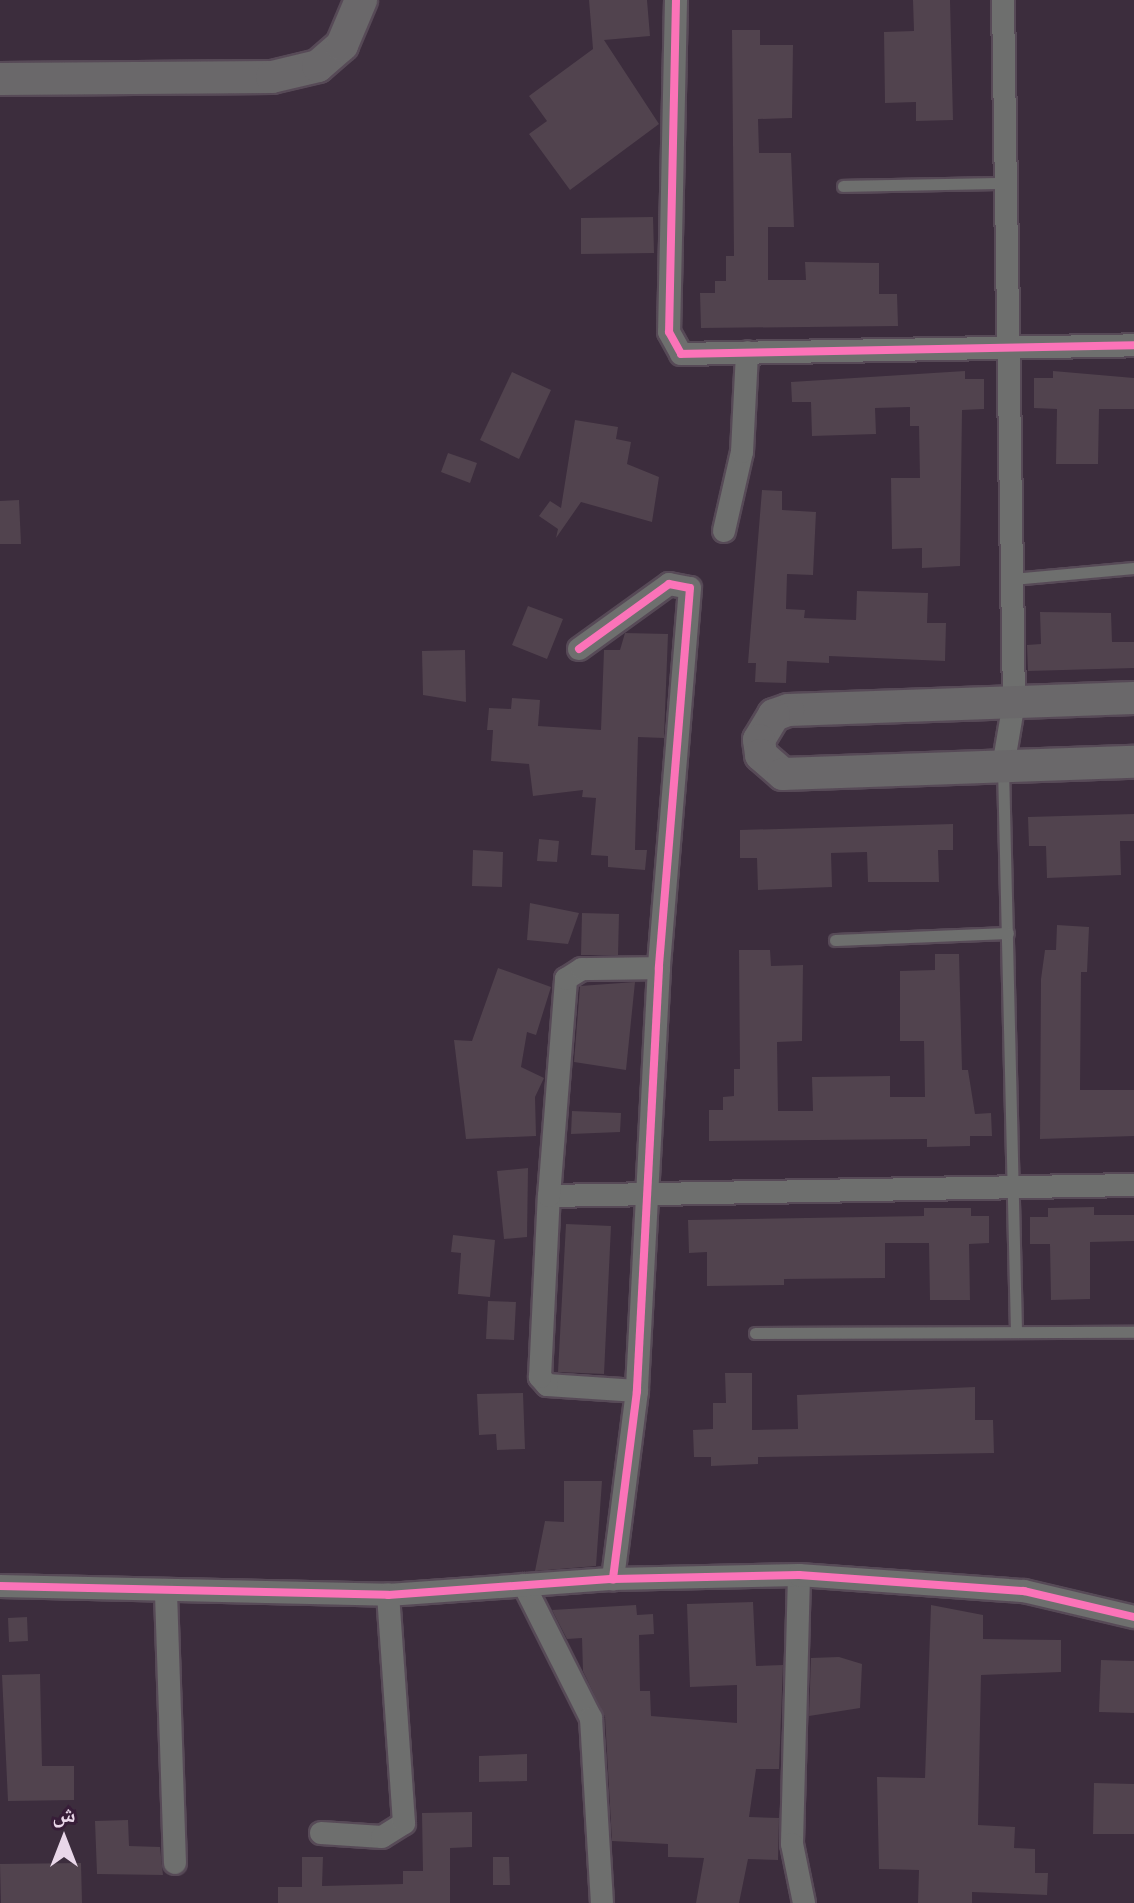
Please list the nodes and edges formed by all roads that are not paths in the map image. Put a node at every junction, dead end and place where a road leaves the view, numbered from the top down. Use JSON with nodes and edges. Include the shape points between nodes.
{"nodes":[{"id":1,"x":361,"y":0,"type":"edge"},
{"id":2,"x":676,"y":0,"type":"edge"},
{"id":3,"x":1003,"y":0,"type":"edge"},
{"id":4,"x":0,"y":79,"type":"edge"},
{"id":5,"x":1006,"y":183,"type":"junction"},
{"id":6,"x":843,"y":186,"type":"dead end"},
{"id":7,"x":1009,"y":345,"type":"junction"},
{"id":8,"x":1134,"y":345,"type":"edge"},
{"id":9,"x":747,"y":352,"type":"junction"},
{"id":10,"x":724,"y":531,"type":"dead end"},
{"id":11,"x":1134,"y":568,"type":"edge"},
{"id":12,"x":1012,"y":579,"type":"junction"},
{"id":13,"x":579,"y":649,"type":"dead end"},
{"id":14,"x":1134,"y":698,"type":"edge"},
{"id":15,"x":1014,"y":702,"type":"junction"},
{"id":16,"x":1134,"y":762,"type":"edge"},
{"id":17,"x":1003,"y":767,"type":"junction"},
{"id":18,"x":1008,"y":933,"type":"junction"},
{"id":19,"x":835,"y":940,"type":"dead end"},
{"id":20,"x":659,"y":968,"type":"junction"},
{"id":21,"x":1134,"y":1185,"type":"edge"},
{"id":22,"x":1016,"y":1188,"type":"junction"},
{"id":23,"x":549,"y":1196,"type":"junction"},
{"id":24,"x":652,"y":1196,"type":"junction"},
{"id":25,"x":1016,"y":1332,"type":"junction"},
{"id":26,"x":1134,"y":1332,"type":"edge"},
{"id":27,"x":755,"y":1333,"type":"dead end"},
{"id":28,"x":637,"y":1391,"type":"junction"},
{"id":29,"x":799,"y":1575,"type":"junction"},
{"id":30,"x":613,"y":1579,"type":"junction"},
{"id":31,"x":524,"y":1585,"type":"junction"},
{"id":32,"x":0,"y":1586,"type":"edge"},
{"id":33,"x":166,"y":1593,"type":"junction"},
{"id":34,"x":388,"y":1595,"type":"junction"},
{"id":35,"x":1134,"y":1617,"type":"edge"},
{"id":36,"x":321,"y":1833,"type":"dead end"},
{"id":37,"x":175,"y":1863,"type":"dead end"},
{"id":38,"x":602,"y":1903,"type":"edge"},
{"id":39,"x":804,"y":1903,"type":"edge"}],
"edges":[{"from":1,"to":4,"type":"street","via":[[342,45],[318,66],[272,77]]},
{"from":2,"to":9,"type":"street","via":[[669,332],[681,354]]},
{"from":3,"to":5,"type":"street"},
{"from":5,"to":6,"type":"lane"},
{"from":5,"to":7,"type":"street"},
{"from":7,"to":8,"type":"street"},
{"from":7,"to":9,"type":"street"},
{"from":7,"to":12,"type":"street"},
{"from":9,"to":10,"type":"street","via":[[742,452]]},
{"from":11,"to":12,"type":"lane"},
{"from":12,"to":15,"type":"street"},
{"from":13,"to":20,"type":"street","via":[[669,584],[690,588]]},
{"from":14,"to":15,"type":"street"},
{"from":15,"to":17,"type":"street"},
{"from":15,"to":17,"type":"street","via":[[788,710],[774,715],[759,740],[770,767],[783,774]]},
{"from":16,"to":17,"type":"street"},
{"from":17,"to":18,"type":"lane"},
{"from":18,"to":19,"type":"lane"},
{"from":18,"to":22,"type":"lane"},
{"from":20,"to":23,"type":"street","via":[[582,969],[566,979]]},
{"from":20,"to":24,"type":"street"},
{"from":21,"to":22,"type":"street"},
{"from":22,"to":24,"type":"street"},
{"from":22,"to":25,"type":"lane"},
{"from":23,"to":24,"type":"street"},
{"from":23,"to":28,"type":"street","via":[[540,1377],[547,1385]]},
{"from":24,"to":28,"type":"street"},
{"from":25,"to":26,"type":"lane"},
{"from":25,"to":27,"type":"lane"},
{"from":28,"to":30,"type":"street"},
{"from":29,"to":30,"type":"street"},
{"from":29,"to":35,"type":"street","via":[[1024,1591]]},
{"from":29,"to":39,"type":"street","via":[[792,1844]]},
{"from":30,"to":31,"type":"street"},
{"from":31,"to":34,"type":"street"},
{"from":31,"to":38,"type":"street","via":[[591,1718]]},
{"from":32,"to":33,"type":"street"},
{"from":33,"to":34,"type":"street"},
{"from":33,"to":37,"type":"street"},
{"from":34,"to":36,"type":"street","via":[[404,1823],[382,1837]]}]}
